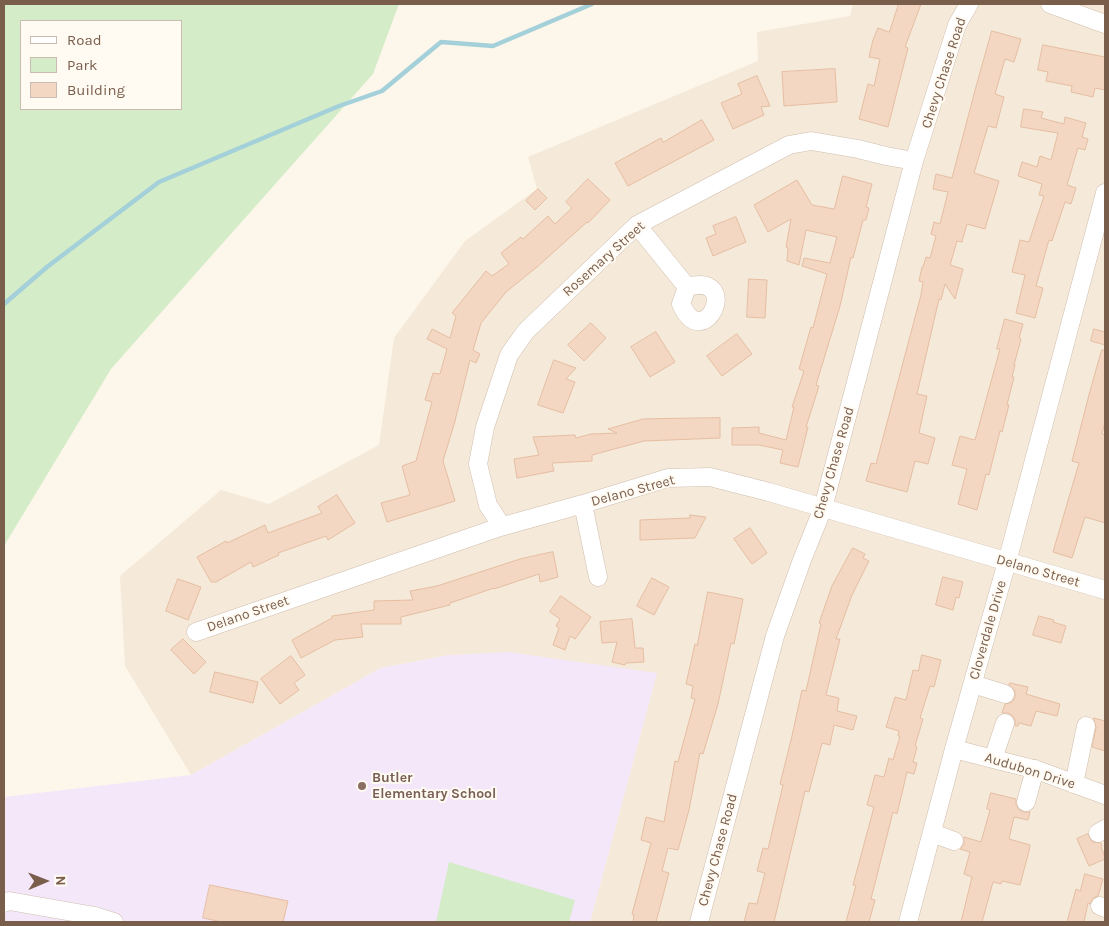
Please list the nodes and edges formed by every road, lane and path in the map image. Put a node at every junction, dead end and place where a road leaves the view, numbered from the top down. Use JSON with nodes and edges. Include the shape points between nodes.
{"nodes":[{"id":1,"x":969,"y":4,"type":"edge"},
{"id":2,"x":1050,"y":4,"type":"edge"},
{"id":3,"x":1105,"y":24,"type":"edge"},
{"id":4,"x":914,"y":160,"type":"junction"},
{"id":5,"x":1105,"y":193,"type":"edge"},
{"id":6,"x":637,"y":225,"type":"junction"},
{"id":7,"x":687,"y":287,"type":"dead end"},
{"id":8,"x":583,"y":504,"type":"junction"},
{"id":9,"x":823,"y":508,"type":"junction"},
{"id":10,"x":500,"y":526,"type":"junction"},
{"id":11,"x":1007,"y":562,"type":"junction"},
{"id":12,"x":598,"y":577,"type":"dead end"},
{"id":13,"x":1105,"y":590,"type":"edge"},
{"id":14,"x":196,"y":632,"type":"dead end"},
{"id":15,"x":973,"y":684,"type":"junction"},
{"id":16,"x":1005,"y":694,"type":"dead end"},
{"id":17,"x":1005,"y":723,"type":"dead end"},
{"id":18,"x":1086,"y":726,"type":"dead end"},
{"id":19,"x":954,"y":749,"type":"junction"},
{"id":20,"x":993,"y":759,"type":"junction"},
{"id":21,"x":1034,"y":769,"type":"junction"},
{"id":22,"x":1074,"y":784,"type":"junction"},
{"id":23,"x":1105,"y":795,"type":"edge"},
{"id":24,"x":1026,"y":802,"type":"dead end"},
{"id":25,"x":932,"y":833,"type":"junction"},
{"id":26,"x":954,"y":841,"type":"dead end"},
{"id":27,"x":4,"y":903,"type":"edge"},
{"id":28,"x":114,"y":922,"type":"edge"},
{"id":29,"x":699,"y":922,"type":"edge"},
{"id":30,"x":908,"y":922,"type":"edge"}],
"edges":[{"from":1,"to":4,"type":"street","name":"Chevy Chase Road","via":[[957,25]]},
{"from":2,"to":3,"type":"street"},
{"from":4,"to":6,"type":"street","name":"Rosemary Street","via":[[811,141],[789,145]]},
{"from":4,"to":9,"type":"street","name":"Chevy Chase Road"},
{"from":5,"to":11,"type":"street","name":"Cloverdale Drive"},
{"from":6,"to":7,"type":"street"},
{"from":6,"to":10,"type":"street","name":"Rosemary Street","via":[[526,332],[509,355],[485,427],[478,464],[488,505]]},
{"from":8,"to":9,"type":"street","name":"Delano Street","via":[[668,478],[710,477]]},
{"from":8,"to":10,"type":"street","name":"Delano Street"},
{"from":8,"to":12,"type":"street"},
{"from":9,"to":11,"type":"street","name":"Delano Street"},
{"from":9,"to":29,"type":"street","name":"Chevy Chase Road","via":[[775,636]]},
{"from":10,"to":14,"type":"street","name":"Delano Street"},
{"from":11,"to":13,"type":"street","name":"Delano Street"},
{"from":11,"to":15,"type":"street","name":"Cloverdale Drive"},
{"from":15,"to":16,"type":"street"},
{"from":15,"to":19,"type":"street","name":"Cloverdale Drive"},
{"from":17,"to":20,"type":"street"},
{"from":18,"to":22,"type":"street"},
{"from":19,"to":20,"type":"street","name":"Audubon Drive"},
{"from":19,"to":25,"type":"street","name":"Cloverdale Drive"},
{"from":20,"to":21,"type":"street","name":"Audubon Drive"},
{"from":21,"to":22,"type":"street","name":"Audubon Drive"},
{"from":21,"to":24,"type":"street"},
{"from":22,"to":23,"type":"street","name":"Audubon Drive"},
{"from":25,"to":26,"type":"street"},
{"from":25,"to":30,"type":"street","name":"Cloverdale Drive"},
{"from":27,"to":28,"type":"street","via":[[9,901]]}]}
